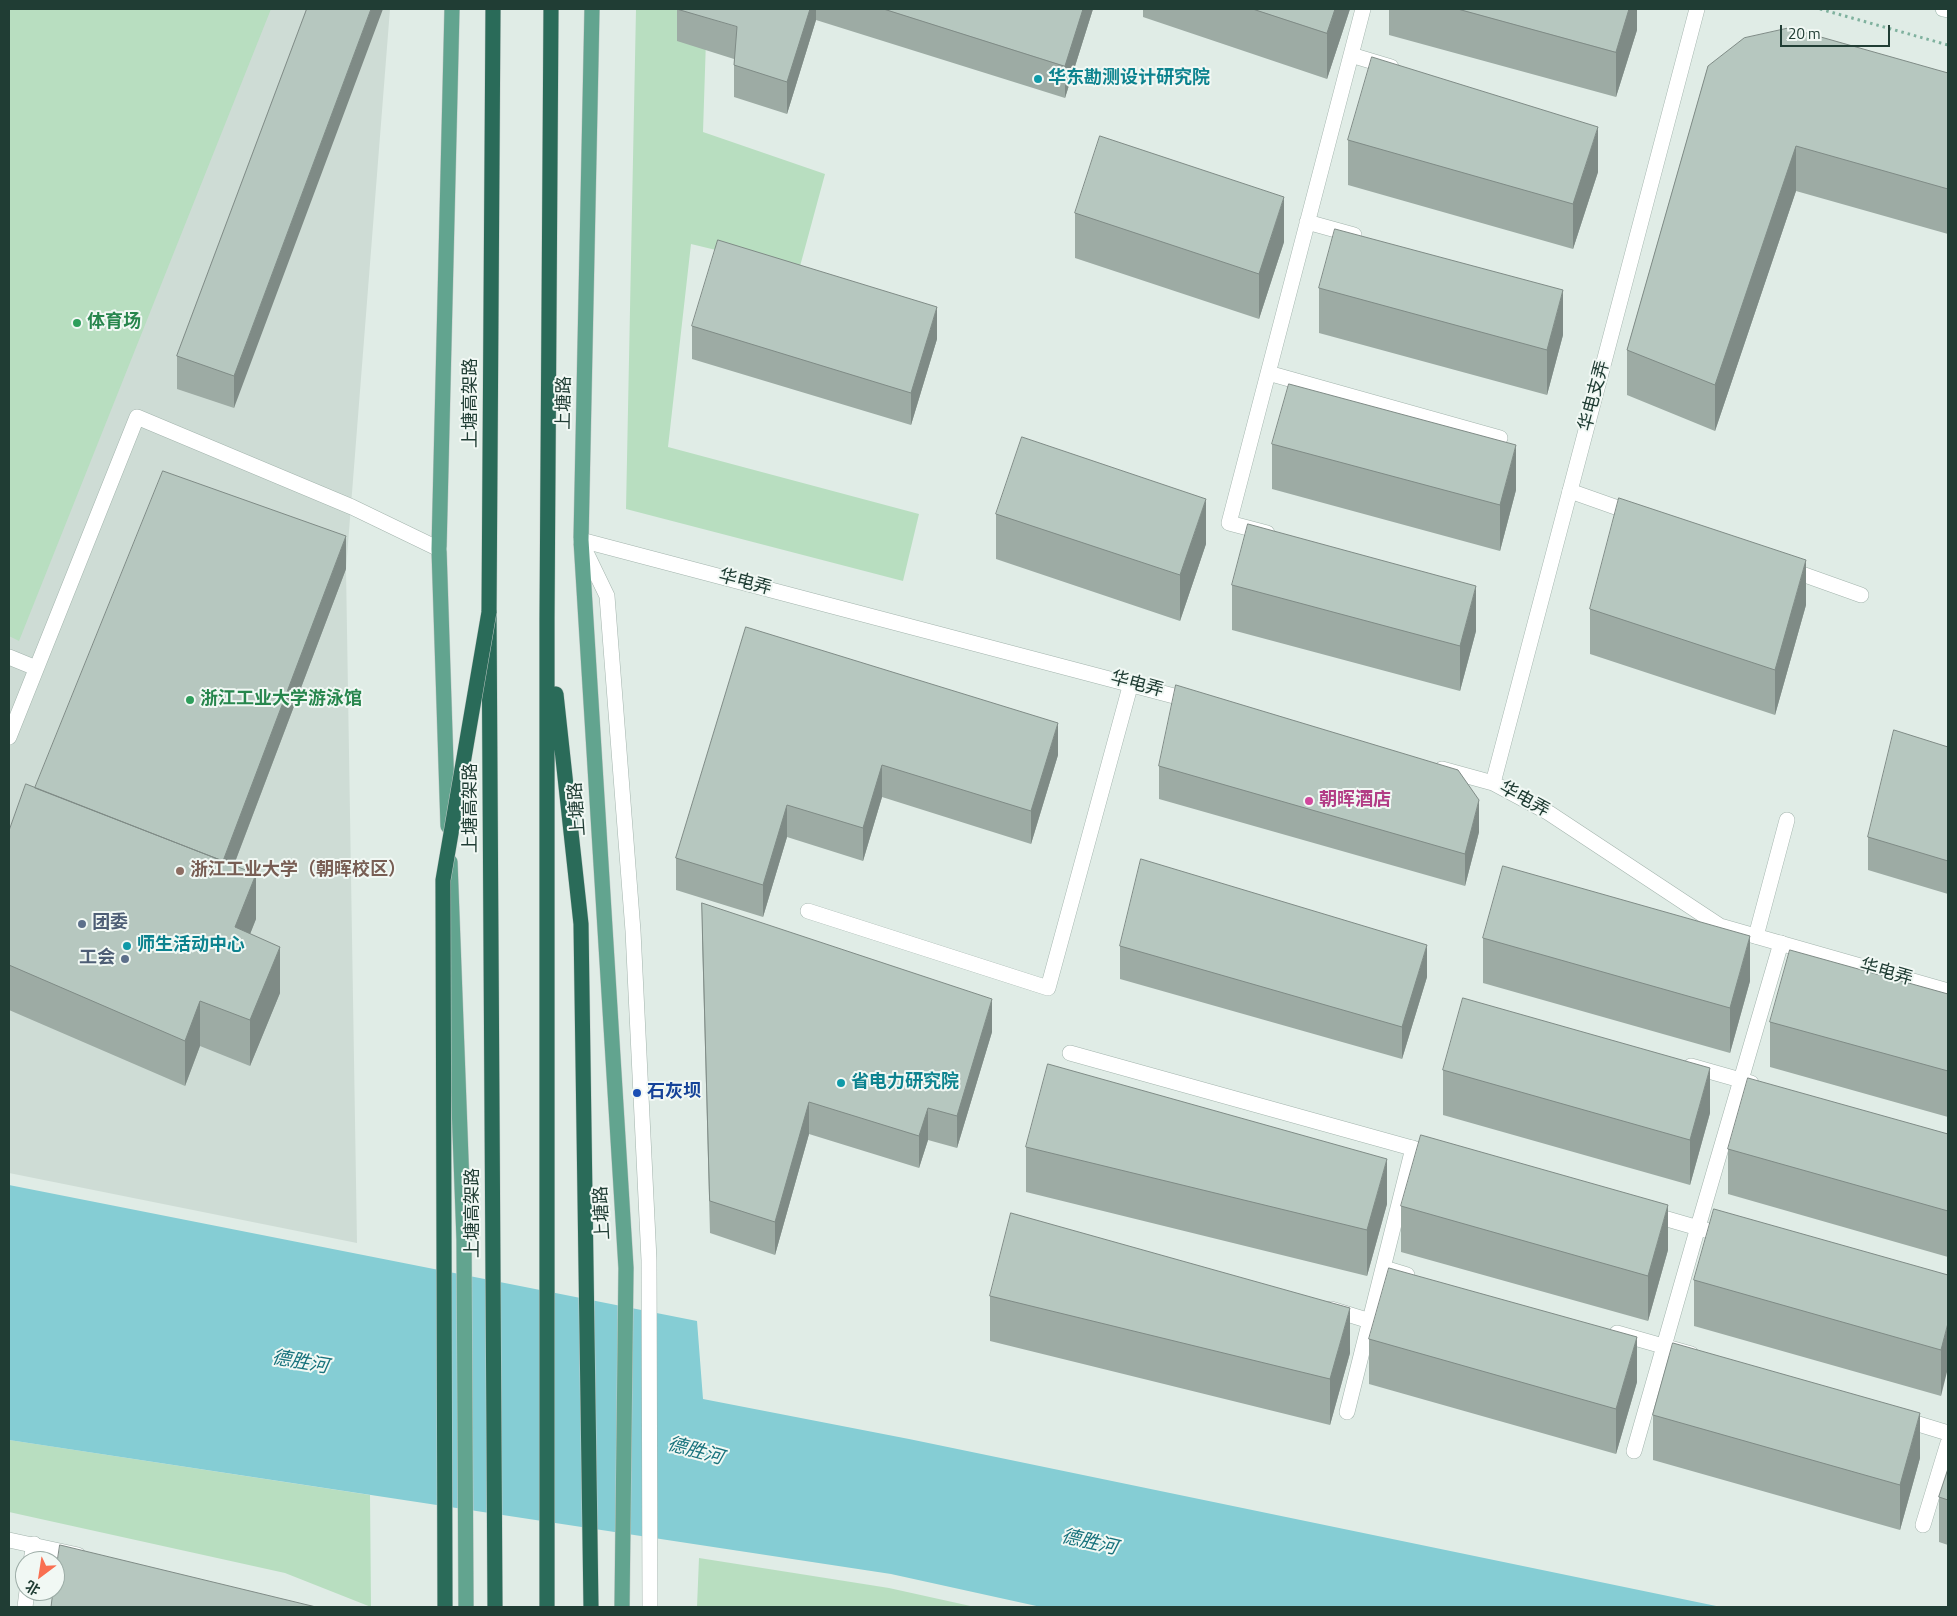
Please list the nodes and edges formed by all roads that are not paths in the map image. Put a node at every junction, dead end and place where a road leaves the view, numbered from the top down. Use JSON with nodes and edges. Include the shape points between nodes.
{"nodes":[{"id":1,"x":452,"y":9,"type":"edge"},
{"id":2,"x":493,"y":9,"type":"edge"},
{"id":3,"x":551,"y":9,"type":"edge"},
{"id":4,"x":592,"y":9,"type":"edge"},
{"id":5,"x":1363,"y":9,"type":"edge"},
{"id":6,"x":1697,"y":9,"type":"edge"},
{"id":7,"x":1943,"y":9,"type":"edge"},
{"id":8,"x":1948,"y":10,"type":"edge"},
{"id":9,"x":1351,"y":54,"type":"junction"},
{"id":10,"x":1406,"y":72,"type":"edge"},
{"id":11,"x":1307,"y":222,"type":"junction"},
{"id":12,"x":1364,"y":238,"type":"edge"},
{"id":13,"x":1268,"y":373,"type":"junction"},
{"id":14,"x":1500,"y":438,"type":"dead end"},
{"id":15,"x":1570,"y":491,"type":"junction"},
{"id":16,"x":1645,"y":518,"type":"edge"},
{"id":17,"x":1285,"y":538,"type":"edge"},
{"id":18,"x":580,"y":540,"type":"junction"},
{"id":19,"x":438,"y":549,"type":"junction"},
{"id":20,"x":1776,"y":565,"type":"edge"},
{"id":21,"x":1861,"y":595,"type":"dead end"},
{"id":22,"x":489,"y":612,"type":"junction"},
{"id":23,"x":547,"y":618,"type":"junction"},
{"id":24,"x":9,"y":657,"type":"edge"},
{"id":25,"x":36,"y":668,"type":"junction"},
{"id":26,"x":1131,"y":684,"type":"junction"},
{"id":27,"x":1208,"y":704,"type":"edge"},
{"id":28,"x":9,"y":736,"type":"edge"},
{"id":29,"x":1427,"y":765,"type":"edge"},
{"id":30,"x":1493,"y":783,"type":"junction"},
{"id":31,"x":1787,"y":820,"type":"dead end"},
{"id":32,"x":808,"y":911,"type":"dead end"},
{"id":33,"x":1756,"y":936,"type":"junction"},
{"id":34,"x":1781,"y":943,"type":"junction"},
{"id":35,"x":1948,"y":991,"type":"edge"},
{"id":36,"x":1070,"y":1053,"type":"dead end"},
{"id":37,"x":1674,"y":1061,"type":"edge"},
{"id":38,"x":1741,"y":1080,"type":"junction"},
{"id":39,"x":1770,"y":1089,"type":"edge"},
{"id":40,"x":1413,"y":1148,"type":"junction"},
{"id":41,"x":1451,"y":1158,"type":"edge"},
{"id":42,"x":1641,"y":1211,"type":"edge"},
{"id":43,"x":1698,"y":1227,"type":"junction"},
{"id":44,"x":1744,"y":1241,"type":"edge"},
{"id":45,"x":1384,"y":1268,"type":"junction"},
{"id":46,"x":1421,"y":1278,"type":"edge"},
{"id":47,"x":1313,"y":1304,"type":"edge"},
{"id":48,"x":1370,"y":1321,"type":"junction"},
{"id":49,"x":1599,"y":1328,"type":"edge"},
{"id":50,"x":1664,"y":1346,"type":"junction"},
{"id":51,"x":1702,"y":1358,"type":"edge"},
{"id":52,"x":1347,"y":1412,"type":"dead end"},
{"id":53,"x":1891,"y":1416,"type":"edge"},
{"id":54,"x":1948,"y":1433,"type":"edge"},
{"id":55,"x":1948,"y":1443,"type":"edge"},
{"id":56,"x":1634,"y":1452,"type":"dead end"},
{"id":57,"x":1923,"y":1525,"type":"dead end"},
{"id":58,"x":9,"y":1540,"type":"edge"},
{"id":59,"x":34,"y":1544,"type":"junction"},
{"id":60,"x":33,"y":1551,"type":"edge"},
{"id":61,"x":92,"y":1558,"type":"edge"},
{"id":62,"x":445,"y":1607,"type":"edge"},
{"id":63,"x":466,"y":1607,"type":"edge"},
{"id":64,"x":495,"y":1607,"type":"edge"},
{"id":65,"x":547,"y":1607,"type":"edge"},
{"id":66,"x":591,"y":1607,"type":"edge"},
{"id":67,"x":622,"y":1607,"type":"edge"},
{"id":68,"x":650,"y":1607,"type":"edge"}],
"edges":[{"from":1,"to":19,"type":"main road"},
{"from":2,"to":22,"type":"highway","name":"上塘高架路"},
{"from":3,"to":23,"type":"highway"},
{"from":4,"to":18,"type":"main road","name":"上塘路"},
{"from":5,"to":9,"type":"street"},
{"from":6,"to":15,"type":"street","name":"华电支弄"},
{"from":7,"to":8,"type":"street"},
{"from":9,"to":10,"type":"street"},
{"from":9,"to":11,"type":"street"},
{"from":11,"to":12,"type":"street"},
{"from":11,"to":13,"type":"street"},
{"from":13,"to":14,"type":"street"},
{"from":13,"to":17,"type":"street","via":[[1229,523]]},
{"from":15,"to":16,"type":"street"},
{"from":15,"to":30,"type":"street","name":"华电支弄"},
{"from":18,"to":26,"type":"street","name":"华电弄"},
{"from":18,"to":67,"type":"main road","name":"上塘路","via":[[626,1268]]},
{"from":18,"to":68,"type":"street","via":[[607,596],[633,931],[649,1260]]},
{"from":19,"to":25,"type":"street","via":[[352,507],[138,417]]},
{"from":19,"to":63,"type":"main road","via":[[464,1240]]},
{"from":20,"to":21,"type":"street"},
{"from":22,"to":62,"type":"highway","bridge":true,"via":[[443,880]]},
{"from":22,"to":64,"type":"highway","name":"上塘高架路","bridge":true},
{"from":23,"to":65,"type":"highway"},
{"from":23,"to":66,"type":"highway","via":[[581,924]]},
{"from":24,"to":25,"type":"street"},
{"from":25,"to":28,"type":"street"},
{"from":26,"to":27,"type":"street","name":"华电弄"},
{"from":26,"to":32,"type":"street","via":[[1048,988]]},
{"from":29,"to":30,"type":"street","name":"华电弄"},
{"from":30,"to":33,"type":"street","name":"华电弄","via":[[1549,813],[1720,926]]},
{"from":31,"to":33,"type":"street"},
{"from":33,"to":34,"type":"street","name":"华电弄"},
{"from":34,"to":35,"type":"street","name":"华电弄"},
{"from":34,"to":38,"type":"street"},
{"from":36,"to":40,"type":"street"},
{"from":37,"to":38,"type":"street"},
{"from":38,"to":39,"type":"street"},
{"from":38,"to":43,"type":"street"},
{"from":40,"to":41,"type":"street"},
{"from":40,"to":45,"type":"street"},
{"from":42,"to":43,"type":"street"},
{"from":43,"to":44,"type":"street"},
{"from":43,"to":50,"type":"street"},
{"from":45,"to":46,"type":"street"},
{"from":45,"to":48,"type":"street"},
{"from":47,"to":48,"type":"street"},
{"from":48,"to":52,"type":"street"},
{"from":49,"to":50,"type":"street"},
{"from":50,"to":51,"type":"street"},
{"from":50,"to":56,"type":"street"},
{"from":53,"to":54,"type":"street"},
{"from":55,"to":57,"type":"street"},
{"from":58,"to":59,"type":"street"},
{"from":59,"to":60,"type":"street"},
{"from":59,"to":61,"type":"street"}]}
